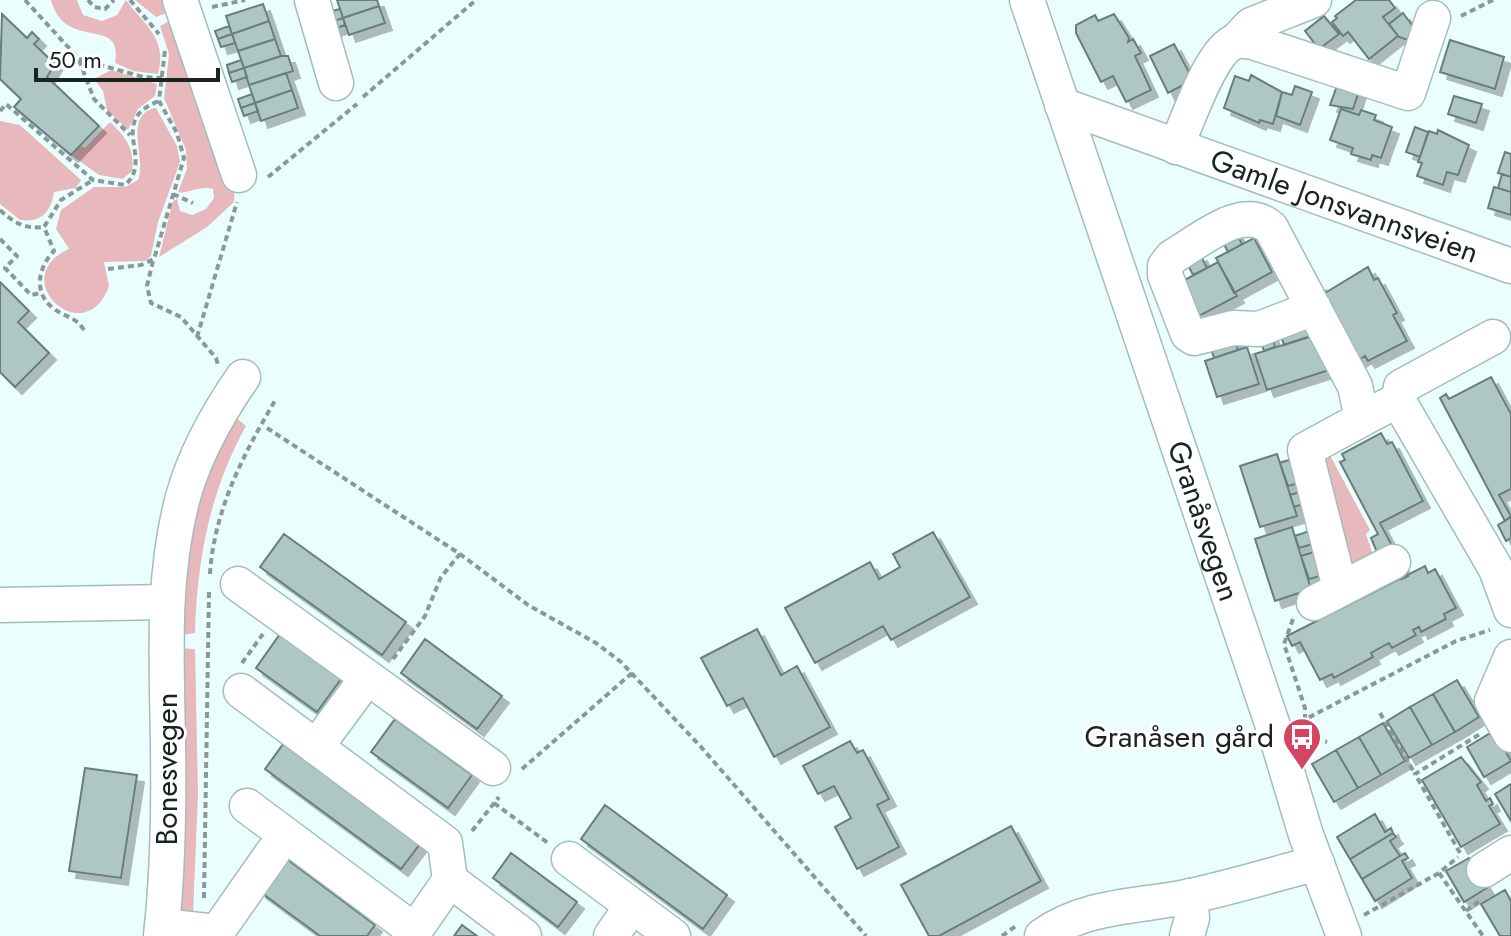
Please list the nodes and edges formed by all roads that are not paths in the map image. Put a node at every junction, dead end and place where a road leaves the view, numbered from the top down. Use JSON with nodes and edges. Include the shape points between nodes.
{"nodes":[{"id":1,"x":180,"y":0,"type":"edge"},
{"id":2,"x":312,"y":0,"type":"edge"},
{"id":3,"x":1027,"y":0,"type":"edge"},
{"id":4,"x":1314,"y":0,"type":"edge"},
{"id":5,"x":1433,"y":18,"type":"dead end"},
{"id":6,"x":1236,"y":41,"type":"junction"},
{"id":7,"x":341,"y":64,"type":"dead end"},
{"id":8,"x":1062,"y":105,"type":"junction"},
{"id":9,"x":1176,"y":147,"type":"junction"},
{"id":10,"x":246,"y":167,"type":"road end"},
{"id":11,"x":1511,"y":266,"type":"edge"},
{"id":12,"x":1314,"y":308,"type":"dead end"},
{"id":13,"x":1493,"y":337,"type":"dead end"},
{"id":14,"x":231,"y":372,"type":"road end"},
{"id":15,"x":1398,"y":400,"type":"junction"},
{"id":16,"x":1362,"y":419,"type":"junction"},
{"id":17,"x":1393,"y":562,"type":"dead end"},
{"id":18,"x":238,"y":584,"type":"dead end"},
{"id":19,"x":166,"y":602,"type":"junction"},
{"id":20,"x":0,"y":605,"type":"edge"},
{"id":21,"x":1506,"y":632,"type":"edge"},
{"id":22,"x":238,"y":681,"type":"road end"},
{"id":23,"x":371,"y":681,"type":"junction"},
{"id":24,"x":1506,"y":728,"type":"edge"},
{"id":25,"x":316,"y":747,"type":"junction"},
{"id":26,"x":506,"y":777,"type":"road end"},
{"id":27,"x":247,"y":806,"type":"dead end"},
{"id":28,"x":273,"y":852,"type":"dead end"},
{"id":29,"x":569,"y":859,"type":"road end"},
{"id":30,"x":1317,"y":863,"type":"junction"},
{"id":31,"x":449,"y":871,"type":"junction"},
{"id":32,"x":1190,"y":896,"type":"junction"},
{"id":33,"x":632,"y":906,"type":"junction"},
{"id":34,"x":1349,"y":928,"type":"edge"},
{"id":35,"x":162,"y":931,"type":"edge"},
{"id":36,"x":216,"y":932,"type":"edge"},
{"id":37,"x":412,"y":933,"type":"edge"},
{"id":38,"x":524,"y":936,"type":"edge"},
{"id":39,"x":611,"y":936,"type":"edge"},
{"id":40,"x":673,"y":936,"type":"edge"},
{"id":41,"x":1042,"y":936,"type":"edge"},
{"id":42,"x":1187,"y":936,"type":"edge"}],
"edges":[{"from":1,"to":10,"type":"street"},
{"from":2,"to":7,"type":"street"},
{"from":3,"to":8,"type":"street"},
{"from":4,"to":6,"type":"street","name":"Gamle Jonsvannsveien","via":[[1251,25]]},
{"from":5,"to":6,"type":"street","via":[[1408,93]]},
{"from":6,"to":9,"type":"street","name":"Gamle Jonsvannsveien","via":[[1217,58]]},
{"from":8,"to":9,"type":"street","name":"Gamle Jonsvannsveien"},
{"from":8,"to":30,"type":"street","name":"Granåsvegen"},
{"from":9,"to":11,"type":"street","name":"Gamle Jonsvannsveien"},
{"from":12,"to":16,"type":"street","via":[[1355,386]]},
{"from":13,"to":15,"type":"street","via":[[1401,387]]},
{"from":14,"to":19,"type":"street","name":"Bonesvegen","via":[[184,495]]},
{"from":15,"to":16,"type":"street"},
{"from":15,"to":21,"type":"street","via":[[1496,569]]},
{"from":16,"to":17,"type":"street","via":[[1305,450],[1327,596]]},
{"from":18,"to":23,"type":"street"},
{"from":19,"to":20,"type":"street"},
{"from":19,"to":35,"type":"street","name":"Bonesvegen","via":[[168,835]]},
{"from":21,"to":24,"type":"street","via":[[1492,701]]},
{"from":22,"to":25,"type":"street"},
{"from":23,"to":25,"type":"street"},
{"from":23,"to":26,"type":"street"},
{"from":25,"to":31,"type":"street","via":[[445,843]]},
{"from":27,"to":37,"type":"street"},
{"from":28,"to":36,"type":"street"},
{"from":29,"to":33,"type":"street"},
{"from":30,"to":32,"type":"street"},
{"from":30,"to":34,"type":"street","name":"Granåsvegen"},
{"from":31,"to":37,"type":"street"},
{"from":31,"to":38,"type":"street"},
{"from":32,"to":41,"type":"street","via":[[1094,911]]},
{"from":32,"to":42,"type":"street"},
{"from":33,"to":39,"type":"street"},
{"from":33,"to":40,"type":"street"},
{"from":35,"to":36,"type":"street"}]}
